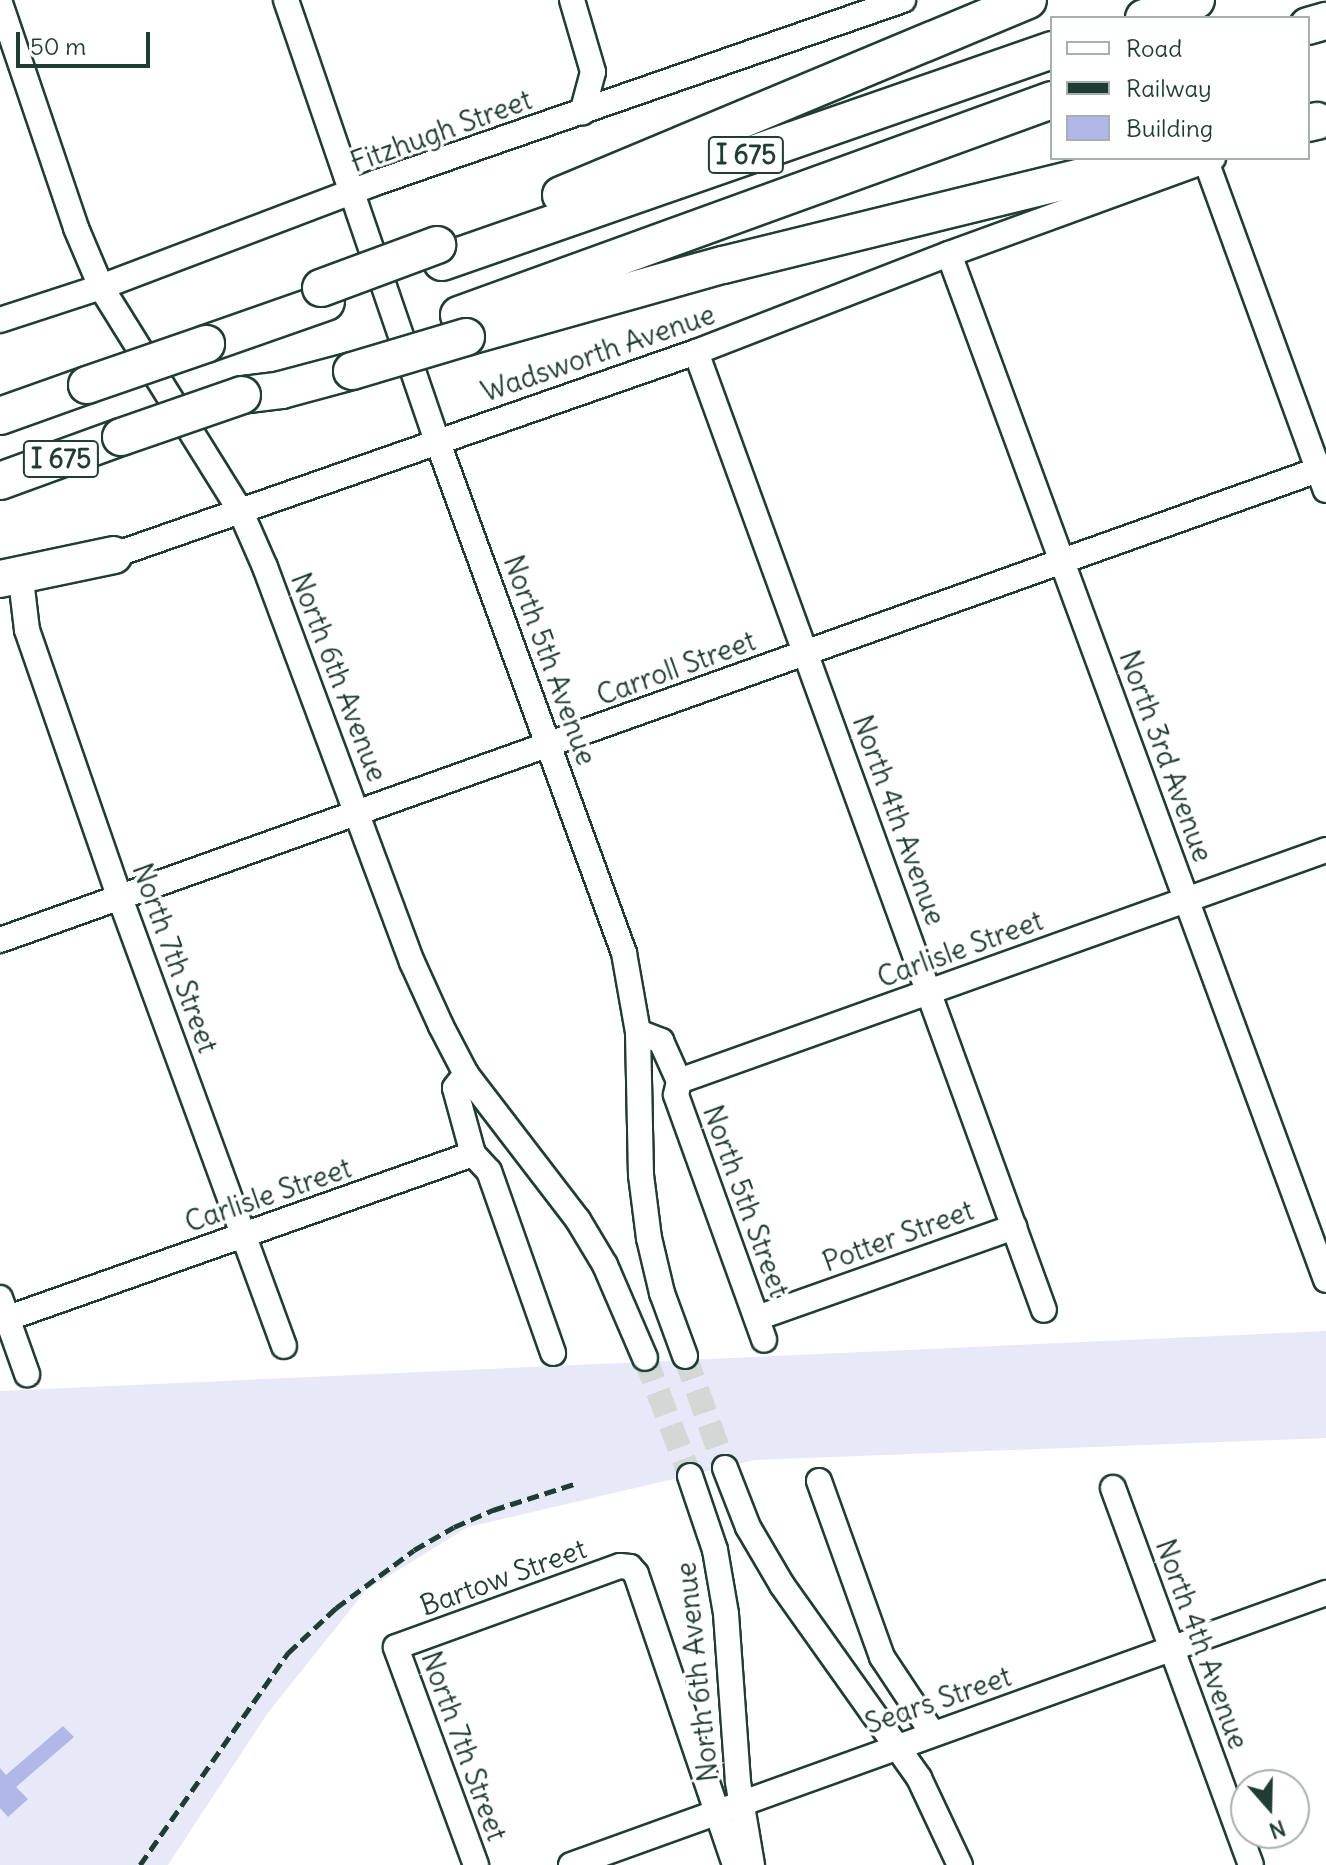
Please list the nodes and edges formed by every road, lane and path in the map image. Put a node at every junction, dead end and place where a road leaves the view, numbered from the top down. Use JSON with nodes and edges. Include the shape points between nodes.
{"nodes":[{"id":1,"x":286,"y":0,"type":"edge"},
{"id":2,"x":572,"y":0,"type":"edge"},
{"id":3,"x":903,"y":0,"type":"edge"},
{"id":4,"x":1028,"y":0,"type":"edge"},
{"id":5,"x":1196,"y":0,"type":"edge"},
{"id":6,"x":0,"y":3,"type":"edge"},
{"id":7,"x":864,"y":7,"type":"edge"},
{"id":8,"x":1150,"y":16,"type":"edge"},
{"id":9,"x":1050,"y":51,"type":"edge"},
{"id":10,"x":1050,"y":101,"type":"edge"},
{"id":11,"x":582,"y":113,"type":"junction"},
{"id":12,"x":1151,"y":160,"type":"edge"},
{"id":13,"x":1207,"y":160,"type":"edge"},
{"id":14,"x":1210,"y":160,"type":"edge"},
{"id":15,"x":352,"y":194,"type":"junction"},
{"id":16,"x":439,"y":253,"type":"junction"},
{"id":17,"x":949,"y":254,"type":"junction"},
{"id":18,"x":101,"y":287,"type":"junction"},
{"id":19,"x":0,"y":320,"type":"edge"},
{"id":20,"x":462,"y":326,"type":"junction"},
{"id":21,"x":696,"y":352,"type":"junction"},
{"id":22,"x":0,"y":416,"type":"edge"},
{"id":23,"x":437,"y":440,"type":"junction"},
{"id":24,"x":1324,"y":475,"type":"edge"},
{"id":25,"x":0,"y":481,"type":"edge"},
{"id":26,"x":240,"y":510,"type":"junction"},
{"id":27,"x":114,"y":555,"type":"joint"},
{"id":28,"x":1060,"y":560,"type":"junction"},
{"id":29,"x":7,"y":587,"type":"edge"},
{"id":30,"x":806,"y":653,"type":"junction"},
{"id":31,"x":549,"y":745,"type":"junction"},
{"id":32,"x":359,"y":814,"type":"junction"},
{"id":33,"x":1326,"y":850,"type":"edge"},
{"id":34,"x":120,"y":898,"type":"junction"},
{"id":35,"x":1187,"y":900,"type":"junction"},
{"id":36,"x":0,"y":940,"type":"edge"},
{"id":37,"x":930,"y":992,"type":"junction"},
{"id":38,"x":638,"y":1032,"type":"junction"},
{"id":39,"x":466,"y":1074,"type":"junction"},
{"id":40,"x":679,"y":1081,"type":"junction"},
{"id":41,"x":473,"y":1154,"type":"junction"},
{"id":42,"x":1014,"y":1227,"type":"junction"},
{"id":43,"x":246,"y":1235,"type":"junction"},
{"id":44,"x":1320,"y":1249,"type":"edge"},
{"id":45,"x":1326,"y":1280,"type":"edge"},
{"id":46,"x":1044,"y":1310,"type":"dead end"},
{"id":47,"x":2,"y":1313,"type":"edge"},
{"id":48,"x":761,"y":1329,"type":"joint"},
{"id":49,"x":284,"y":1346,"type":"dead end"},
{"id":50,"x":553,"y":1353,"type":"dead end"},
{"id":51,"x":685,"y":1356,"type":"tunnel mouth"},
{"id":52,"x":645,"y":1358,"type":"tunnel mouth"},
{"id":53,"x":27,"y":1374,"type":"dead end"},
{"id":54,"x":725,"y":1468,"type":"tunnel mouth"},
{"id":55,"x":690,"y":1476,"type":"tunnel mouth"},
{"id":56,"x":819,"y":1481,"type":"dead end"},
{"id":57,"x":1113,"y":1488,"type":"dead end"},
{"id":58,"x":1326,"y":1593,"type":"edge"},
{"id":59,"x":396,"y":1647,"type":"joint"},
{"id":60,"x":1172,"y":1650,"type":"junction"},
{"id":61,"x":933,"y":1734,"type":"junction"},
{"id":62,"x":899,"y":1745,"type":"junction"},
{"id":63,"x":741,"y":1803,"type":"junction"},
{"id":64,"x":716,"y":1812,"type":"junction"},
{"id":65,"x":476,"y":1865,"type":"edge"},
{"id":66,"x":571,"y":1865,"type":"edge"},
{"id":67,"x":735,"y":1865,"type":"edge"},
{"id":68,"x":752,"y":1865,"type":"edge"},
{"id":69,"x":960,"y":1865,"type":"edge"},
{"id":70,"x":1251,"y":1865,"type":"edge"}],
"edges":[{"from":1,"to":15,"type":"street","name":"North 5th Avenue"},
{"from":2,"to":11,"type":"street","via":[[593,72]]},
{"from":3,"to":7,"type":"street","name":"Fitzhugh Street"},
{"from":4,"to":16,"type":"highway"},
{"from":5,"to":8,"type":"highway"},
{"from":6,"to":18,"type":"street","name":"North 6th Avenue"},
{"from":7,"to":11,"type":"street","name":"Fitzhugh Street"},
{"from":9,"to":16,"type":"highway","number":"I 675"},
{"from":10,"to":20,"type":"highway","number":"I 675"},
{"from":11,"to":15,"type":"street","name":"Fitzhugh Street"},
{"from":12,"to":20,"type":"highway"},
{"from":13,"to":17,"type":"street","name":"Wadsworth Avenue"},
{"from":14,"to":24,"type":"street"},
{"from":15,"to":18,"type":"street","name":"Fitzhugh Street"},
{"from":15,"to":23,"type":"street","name":"North 5th Avenue"},
{"from":16,"to":22,"type":"highway","number":"I 675","bridge":true,"via":[[213,342]]},
{"from":17,"to":21,"type":"street","name":"Wadsworth Avenue"},
{"from":17,"to":28,"type":"street","name":"North 3rd Avenue"},
{"from":18,"to":19,"type":"street","name":"Fitzhugh Street"},
{"from":18,"to":26,"type":"street","name":"North 6th Avenue"},
{"from":20,"to":25,"type":"highway","number":"I 675","bridge":true,"via":[[281,390],[242,395]]},
{"from":21,"to":23,"type":"street","name":"Wadsworth Avenue"},
{"from":21,"to":30,"type":"street","name":"North 4th Avenue"},
{"from":23,"to":26,"type":"street","name":"Wadsworth Avenue"},
{"from":23,"to":31,"type":"street","name":"North 5th Avenue"},
{"from":24,"to":28,"type":"street","name":"Carroll Street"},
{"from":26,"to":27,"type":"street","name":"Wadsworth Avenue"},
{"from":26,"to":32,"type":"street","name":"North 6th Avenue"},
{"from":27,"to":29,"type":"highway"},
{"from":28,"to":30,"type":"street","name":"Carroll Street"},
{"from":28,"to":35,"type":"street","name":"North 3rd Avenue"},
{"from":29,"to":34,"type":"street","name":"North 7th Street","via":[[27,630]]},
{"from":30,"to":31,"type":"street","name":"Carroll Street"},
{"from":30,"to":37,"type":"street","name":"North 4th Avenue"},
{"from":31,"to":32,"type":"street","name":"Carroll Street"},
{"from":31,"to":38,"type":"street","name":"North 5th Avenue","via":[[624,953]]},
{"from":32,"to":34,"type":"street","name":"Carroll Street"},
{"from":32,"to":39,"type":"street","name":"North 6th Avenue","via":[[412,962]]},
{"from":33,"to":35,"type":"street","name":"Carlisle Street"},
{"from":34,"to":36,"type":"street","name":"Carroll Street"},
{"from":34,"to":43,"type":"street","name":"North 7th Street"},
{"from":35,"to":37,"type":"street","name":"Carlisle Street"},
{"from":35,"to":44,"type":"street","name":"North 3rd Avenue"},
{"from":37,"to":40,"type":"street","name":"Carlisle Street"},
{"from":37,"to":42,"type":"street","name":"North 4th Avenue"},
{"from":38,"to":40,"type":"street","via":[[661,1041]]},
{"from":38,"to":51,"type":"street","name":"North 5th Avenue","via":[[641,1175],[649,1238]]},
{"from":39,"to":41,"type":"street","via":[[455,1088]]},
{"from":39,"to":52,"type":"street","name":"North 6th Avenue","via":[[578,1220],[605,1265]]},
{"from":40,"to":48,"type":"street","name":"North 5th Street","via":[[676,1095]]},
{"from":41,"to":43,"type":"street","name":"Carlisle Street"},
{"from":41,"to":50,"type":"street","via":[[489,1171]]},
{"from":42,"to":46,"type":"street","name":"North 4th Avenue"},
{"from":42,"to":48,"type":"street","name":"Potter Street"},
{"from":43,"to":47,"type":"street","name":"Carlisle Street"},
{"from":43,"to":49,"type":"street","name":"North 7th Street"},
{"from":44,"to":45,"type":"street","name":"North 3rd Avenue"},
{"from":47,"to":53,"type":"street"},
{"from":54,"to":62,"type":"street","via":[[748,1527],[782,1585]]},
{"from":55,"to":63,"type":"street","name":"North 6th Avenue","via":[[715,1550],[726,1614]]},
{"from":56,"to":61,"type":"street","via":[[882,1657]]},
{"from":57,"to":60,"type":"street","name":"North 4th Avenue"},
{"from":58,"to":60,"type":"street","name":"Sears Street"},
{"from":59,"to":64,"type":"street","name":"Bartow Street","via":[[620,1566],[630,1567]]},
{"from":59,"to":65,"type":"street","name":"North 7th Street"},
{"from":60,"to":61,"type":"street","name":"Sears Street"},
{"from":60,"to":70,"type":"street","name":"North 4th Avenue"},
{"from":61,"to":62,"type":"street","name":"Sears Street"},
{"from":62,"to":63,"type":"street","name":"Sears Street"},
{"from":62,"to":69,"type":"street"},
{"from":63,"to":64,"type":"street","name":"Sears Street"},
{"from":63,"to":68,"type":"street","name":"North 6th Avenue"},
{"from":64,"to":66,"type":"street","name":"Sears Street"},
{"from":64,"to":67,"type":"street"}]}
